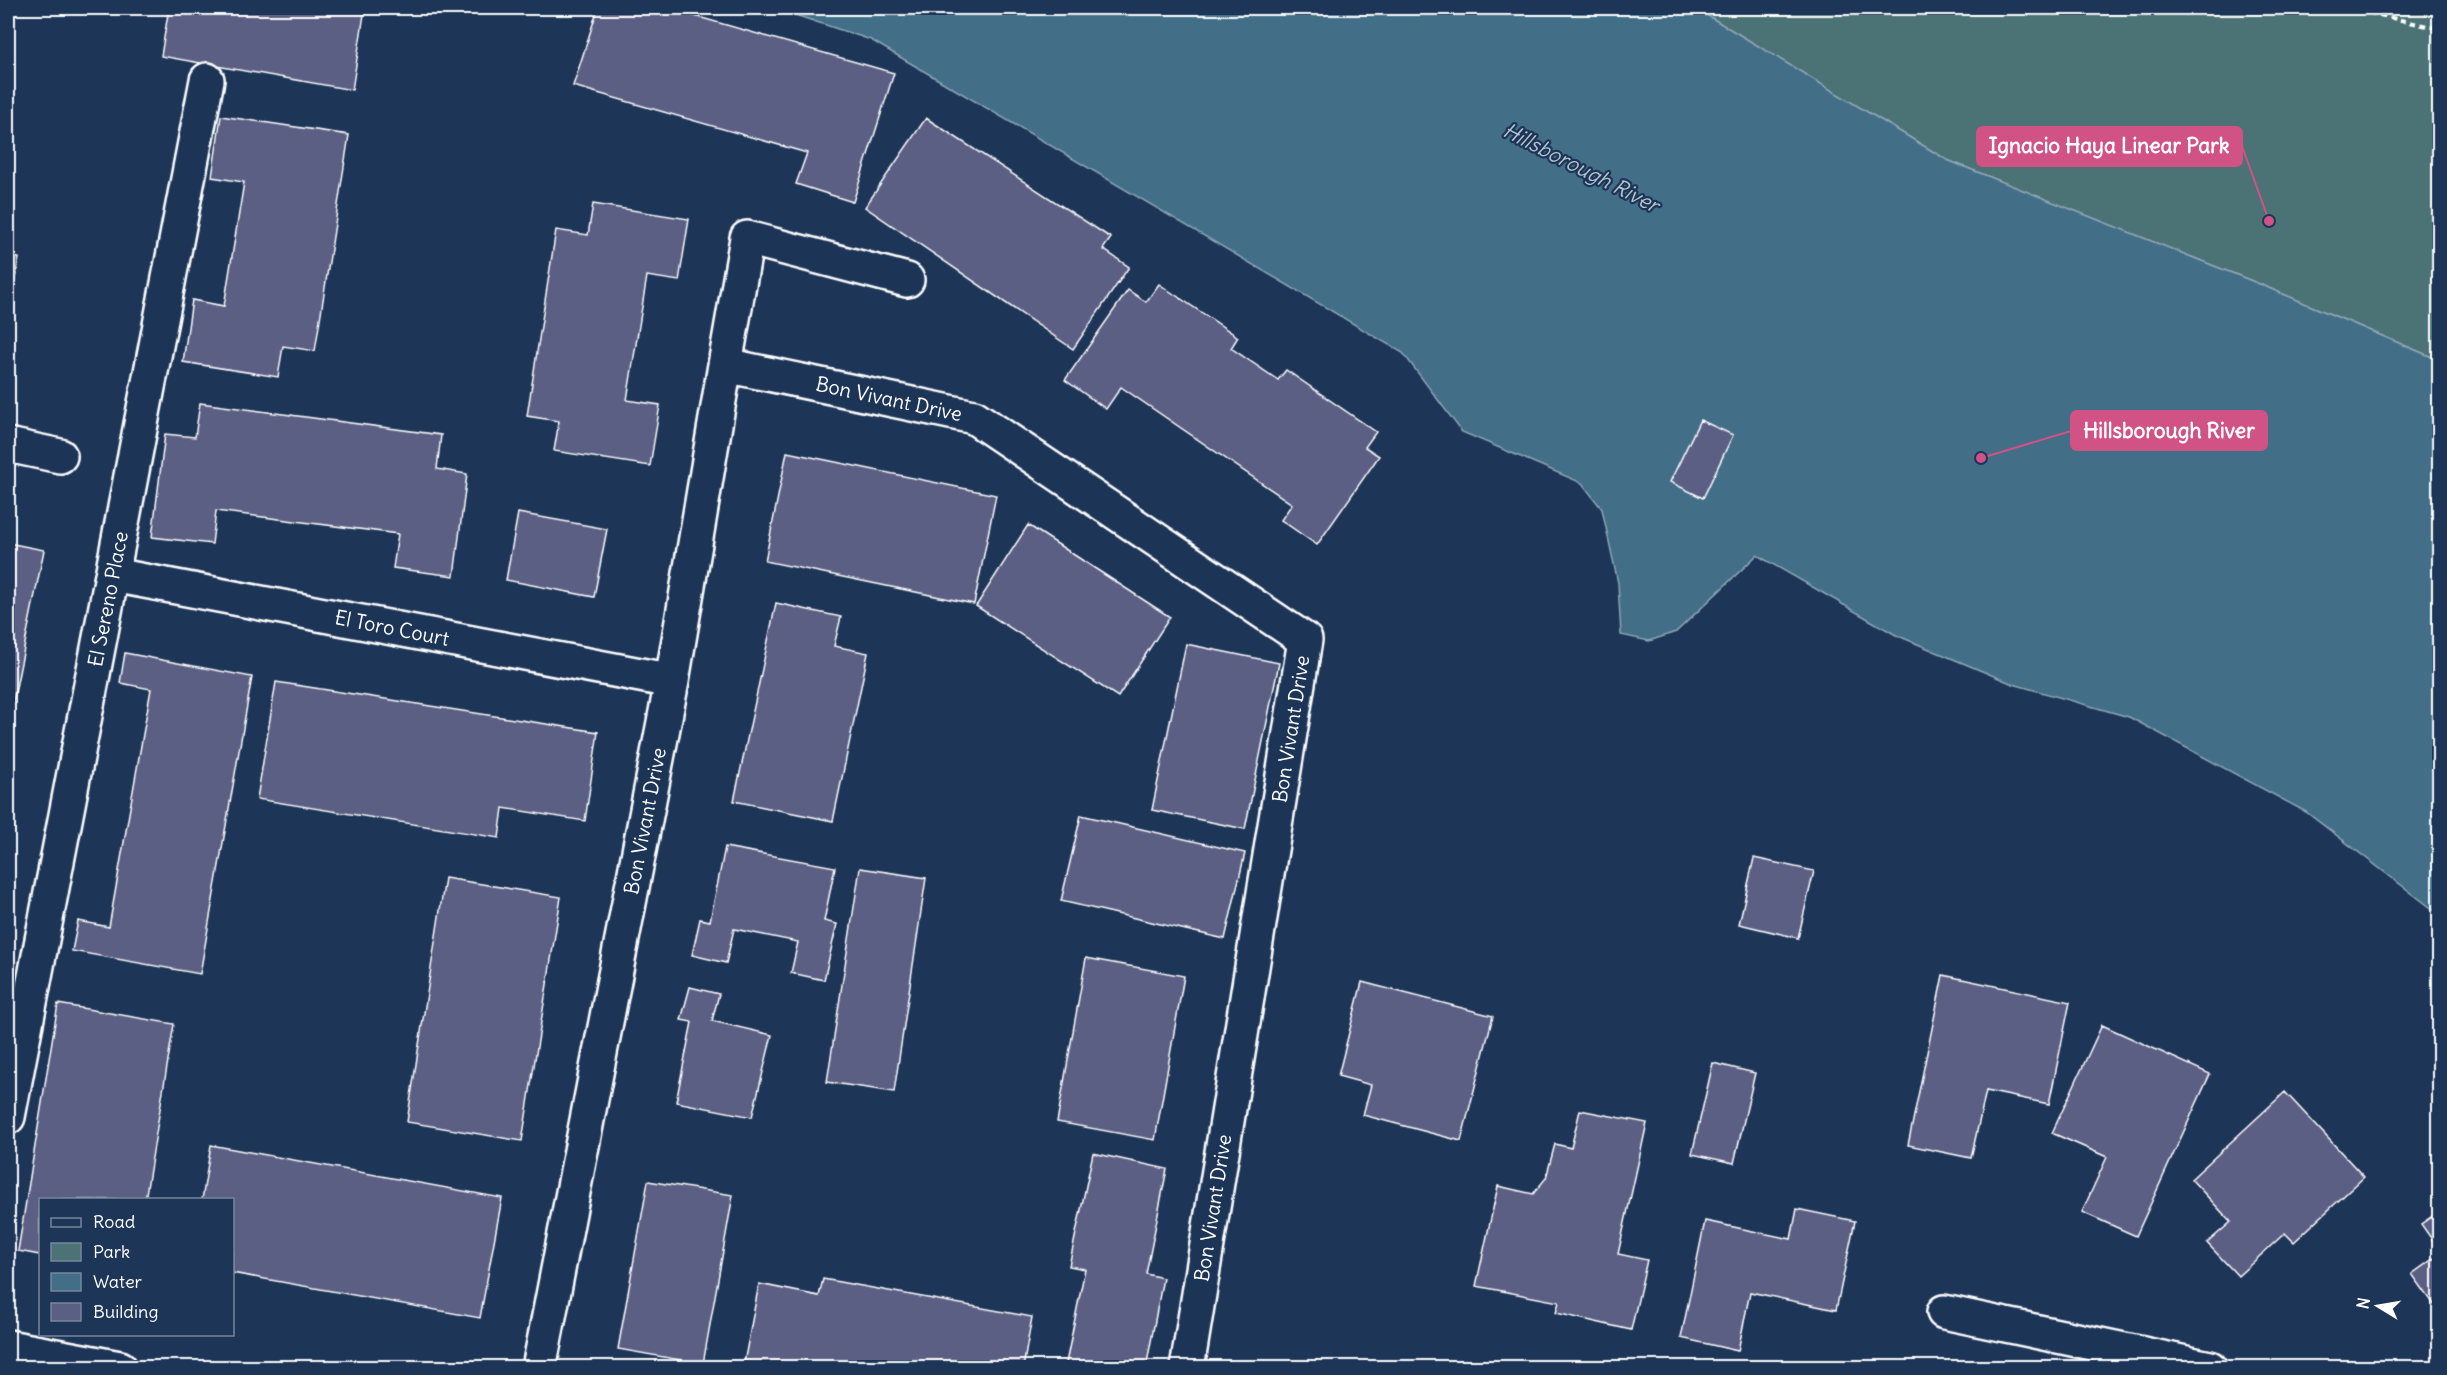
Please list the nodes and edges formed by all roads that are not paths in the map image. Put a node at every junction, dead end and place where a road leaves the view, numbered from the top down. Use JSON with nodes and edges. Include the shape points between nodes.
{"nodes":[{"id":1,"x":207,"y":80,"type":"dead end"},
{"id":2,"x":907,"y":280,"type":"dead end"},
{"id":3,"x":726,"y":365,"type":"junction"},
{"id":4,"x":8,"y":445,"type":"edge"},
{"id":5,"x":60,"y":456,"type":"dead end"},
{"id":6,"x":113,"y":575,"type":"junction"},
{"id":7,"x":672,"y":681,"type":"junction"},
{"id":8,"x":8,"y":1117,"type":"edge"},
{"id":9,"x":1944,"y":1312,"type":"dead end"},
{"id":10,"x":8,"y":1347,"type":"edge"},
{"id":11,"x":120,"y":1368,"type":"edge"},
{"id":12,"x":539,"y":1368,"type":"edge"},
{"id":13,"x":1188,"y":1368,"type":"edge"},
{"id":14,"x":2210,"y":1368,"type":"edge"}],
"edges":[{"from":1,"to":6,"type":"street","name":"El Sereno Place"},
{"from":2,"to":3,"type":"street","via":[[747,238]]},
{"from":3,"to":7,"type":"street","name":"Bon Vivant Drive"},
{"from":3,"to":13,"type":"street","name":"Bon Vivant Drive","via":[[974,417],[1305,640]]},
{"from":4,"to":5,"type":"street"},
{"from":6,"to":7,"type":"street","name":"El Toro Court"},
{"from":6,"to":8,"type":"street","name":"El Sereno Place"},
{"from":7,"to":12,"type":"street","name":"Bon Vivant Drive"},
{"from":9,"to":14,"type":"street"},
{"from":10,"to":11,"type":"street"}]}
